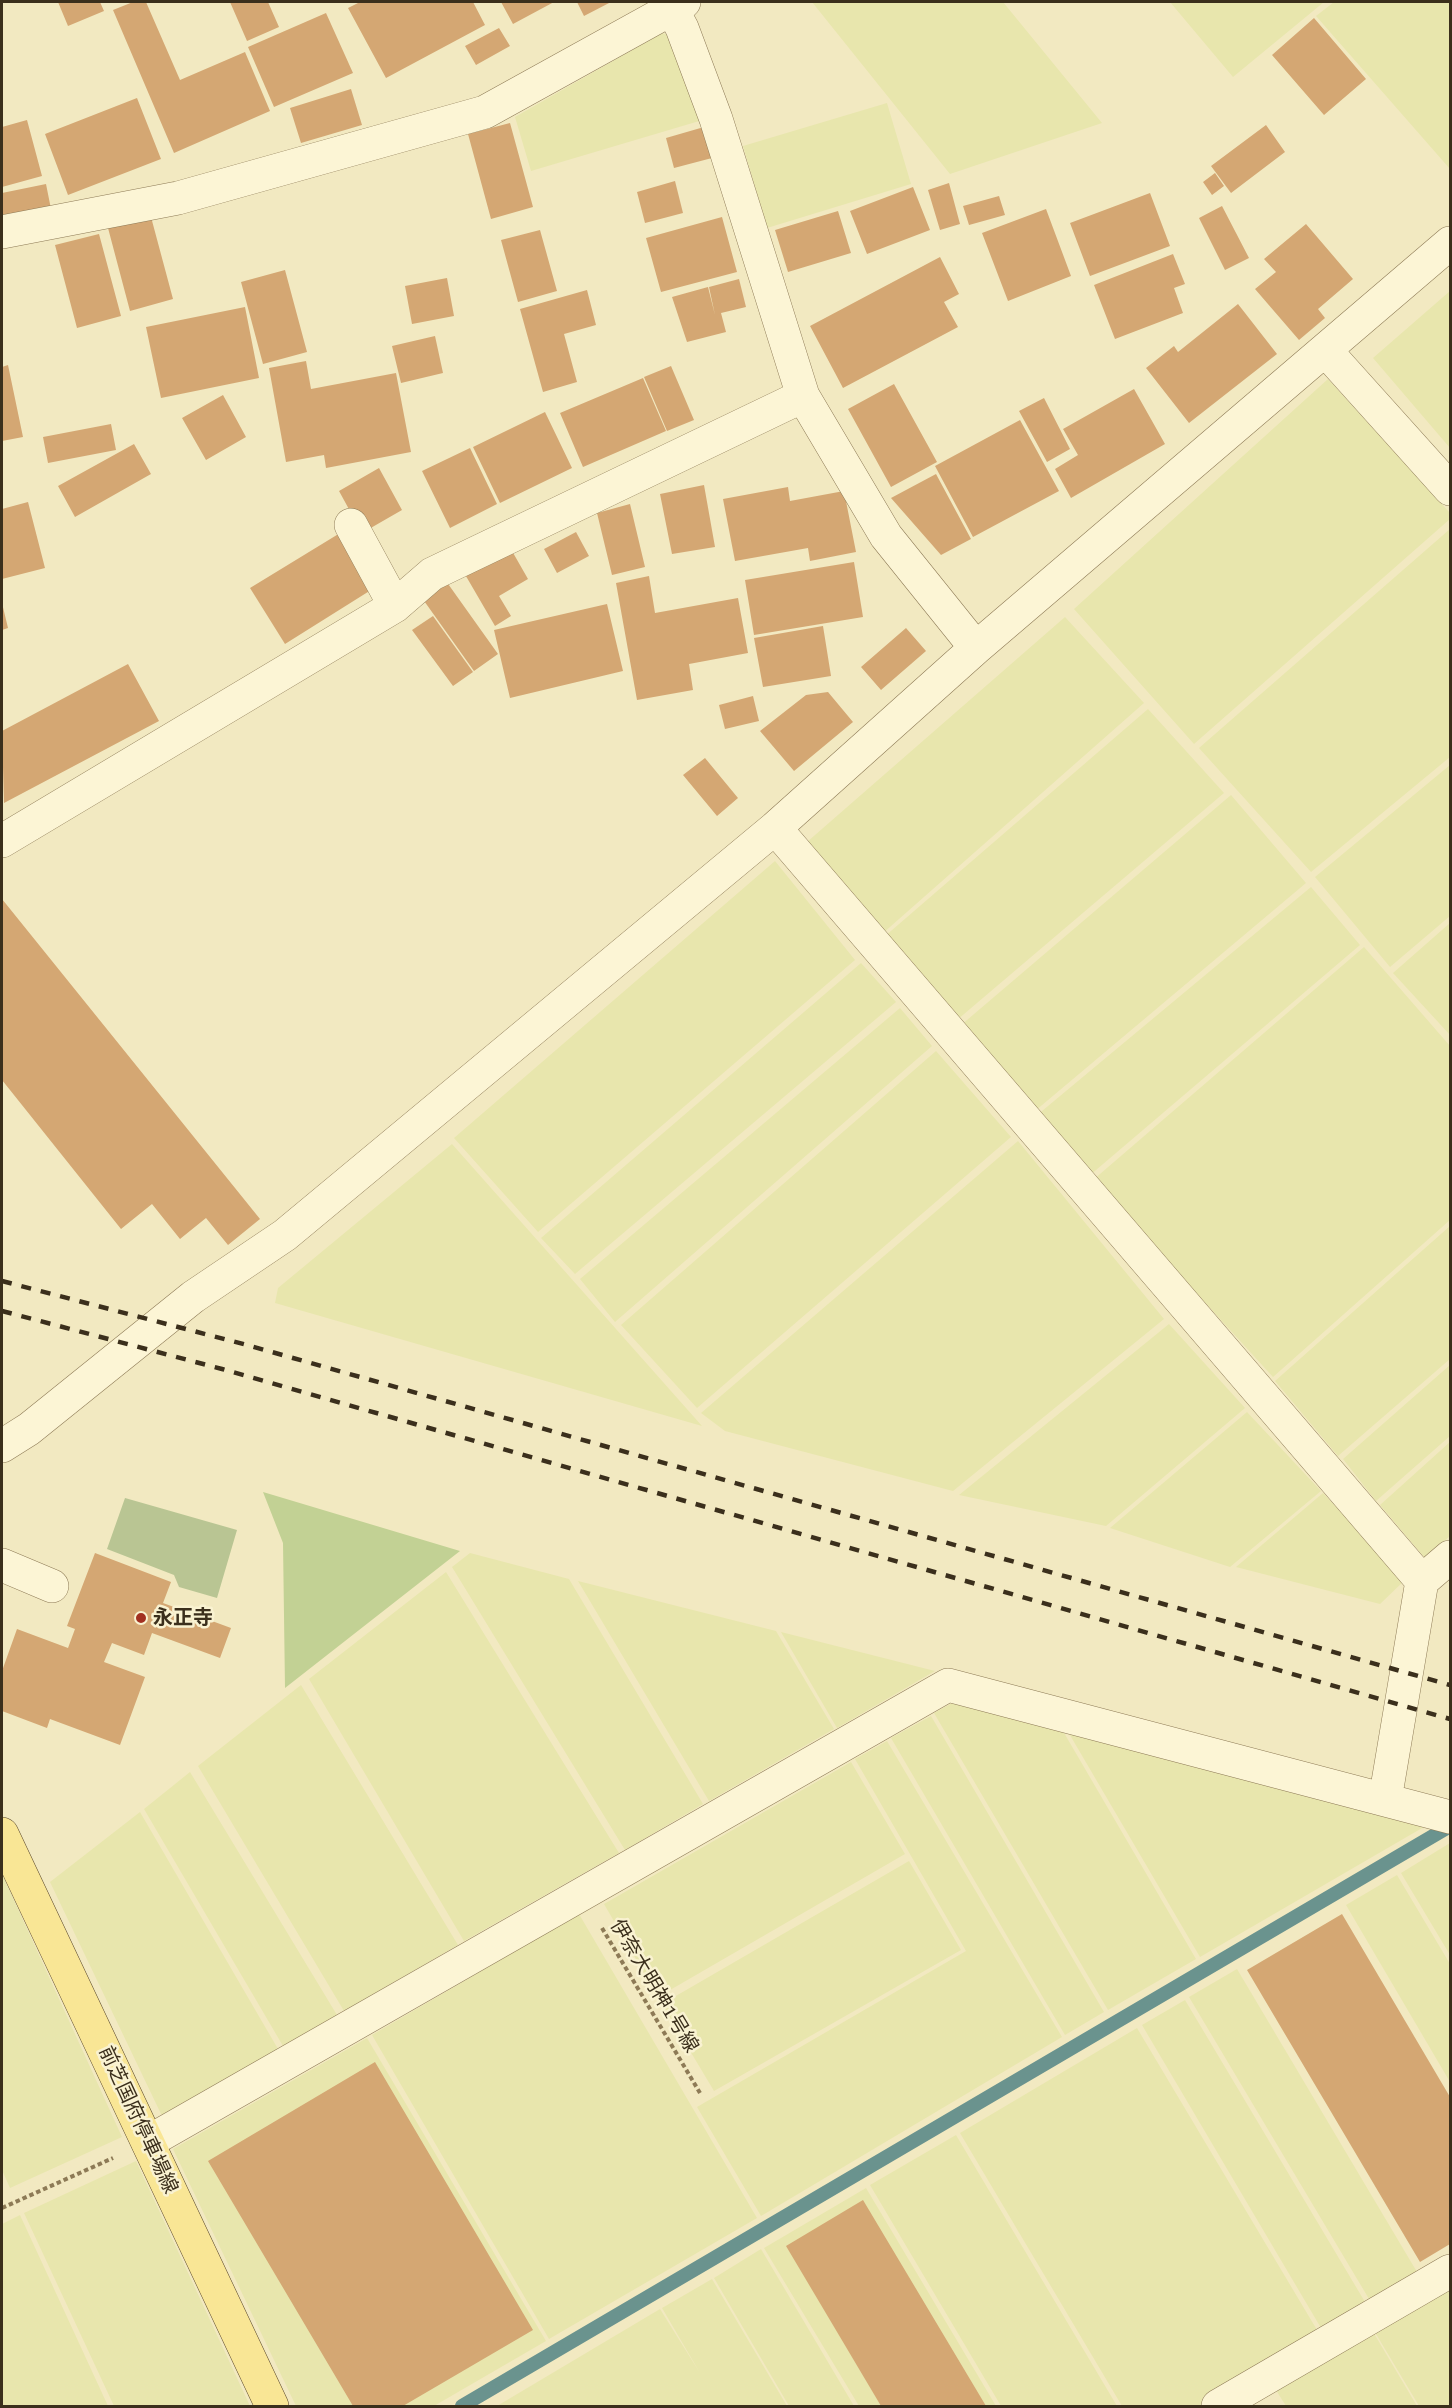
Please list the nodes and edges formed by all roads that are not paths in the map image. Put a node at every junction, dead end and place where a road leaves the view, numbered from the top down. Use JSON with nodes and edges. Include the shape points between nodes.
{"nodes":[{"id":1,"x":674,"y":4,"type":"edge"},
{"id":2,"x":2,"y":232,"type":"edge"},
{"id":3,"x":1450,"y":243,"type":"edge"},
{"id":4,"x":1326,"y":351,"type":"junction"},
{"id":5,"x":803,"y":396,"type":"junction"},
{"id":6,"x":1450,"y":489,"type":"edge"},
{"id":7,"x":351,"y":525,"type":"dead end"},
{"id":8,"x":395,"y":606,"type":"junction"},
{"id":9,"x":976,"y":648,"type":"junction"},
{"id":10,"x":775,"y":828,"type":"junction"},
{"id":11,"x":2,"y":840,"type":"edge"},
{"id":12,"x":2,"y":1446,"type":"edge"},
{"id":13,"x":1450,"y":1557,"type":"edge"},
{"id":14,"x":2,"y":1565,"type":"edge"},
{"id":15,"x":1422,"y":1581,"type":"junction"},
{"id":16,"x":52,"y":1586,"type":"dead end"},
{"id":17,"x":1385,"y":1800,"type":"junction"},
{"id":18,"x":1450,"y":1817,"type":"edge"},
{"id":19,"x":2,"y":1834,"type":"edge"},
{"id":20,"x":148,"y":2142,"type":"junction"},
{"id":21,"x":1450,"y":2271,"type":"edge"},
{"id":22,"x":1269,"y":2394,"type":"edge"},
{"id":23,"x":272,"y":2406,"type":"edge"},
{"id":24,"x":1218,"y":2406,"type":"edge"}],
"edges":[{"from":1,"to":2,"type":"street","via":[[485,112],[178,198]]},
{"from":1,"to":5,"type":"street","via":[[716,119]]},
{"from":3,"to":4,"type":"street"},
{"from":4,"to":6,"type":"street"},
{"from":4,"to":9,"type":"street"},
{"from":5,"to":8,"type":"street","via":[[432,574]]},
{"from":5,"to":9,"type":"street","via":[[886,536]]},
{"from":7,"to":8,"type":"street"},
{"from":8,"to":11,"type":"street"},
{"from":9,"to":10,"type":"street"},
{"from":10,"to":12,"type":"street","via":[[285,1235],[193,1297],[29,1429]]},
{"from":10,"to":15,"type":"street"},
{"from":13,"to":15,"type":"street"},
{"from":14,"to":16,"type":"street"},
{"from":15,"to":17,"type":"street"},
{"from":17,"to":18,"type":"street"},
{"from":17,"to":20,"type":"street","via":[[948,1685]]},
{"from":19,"to":20,"type":"main road","name":"前芝国府停車場線"},
{"from":20,"to":23,"type":"main road","name":"前芝国府停車場線"},
{"from":21,"to":22,"type":"street"},
{"from":22,"to":24,"type":"street"}]}
